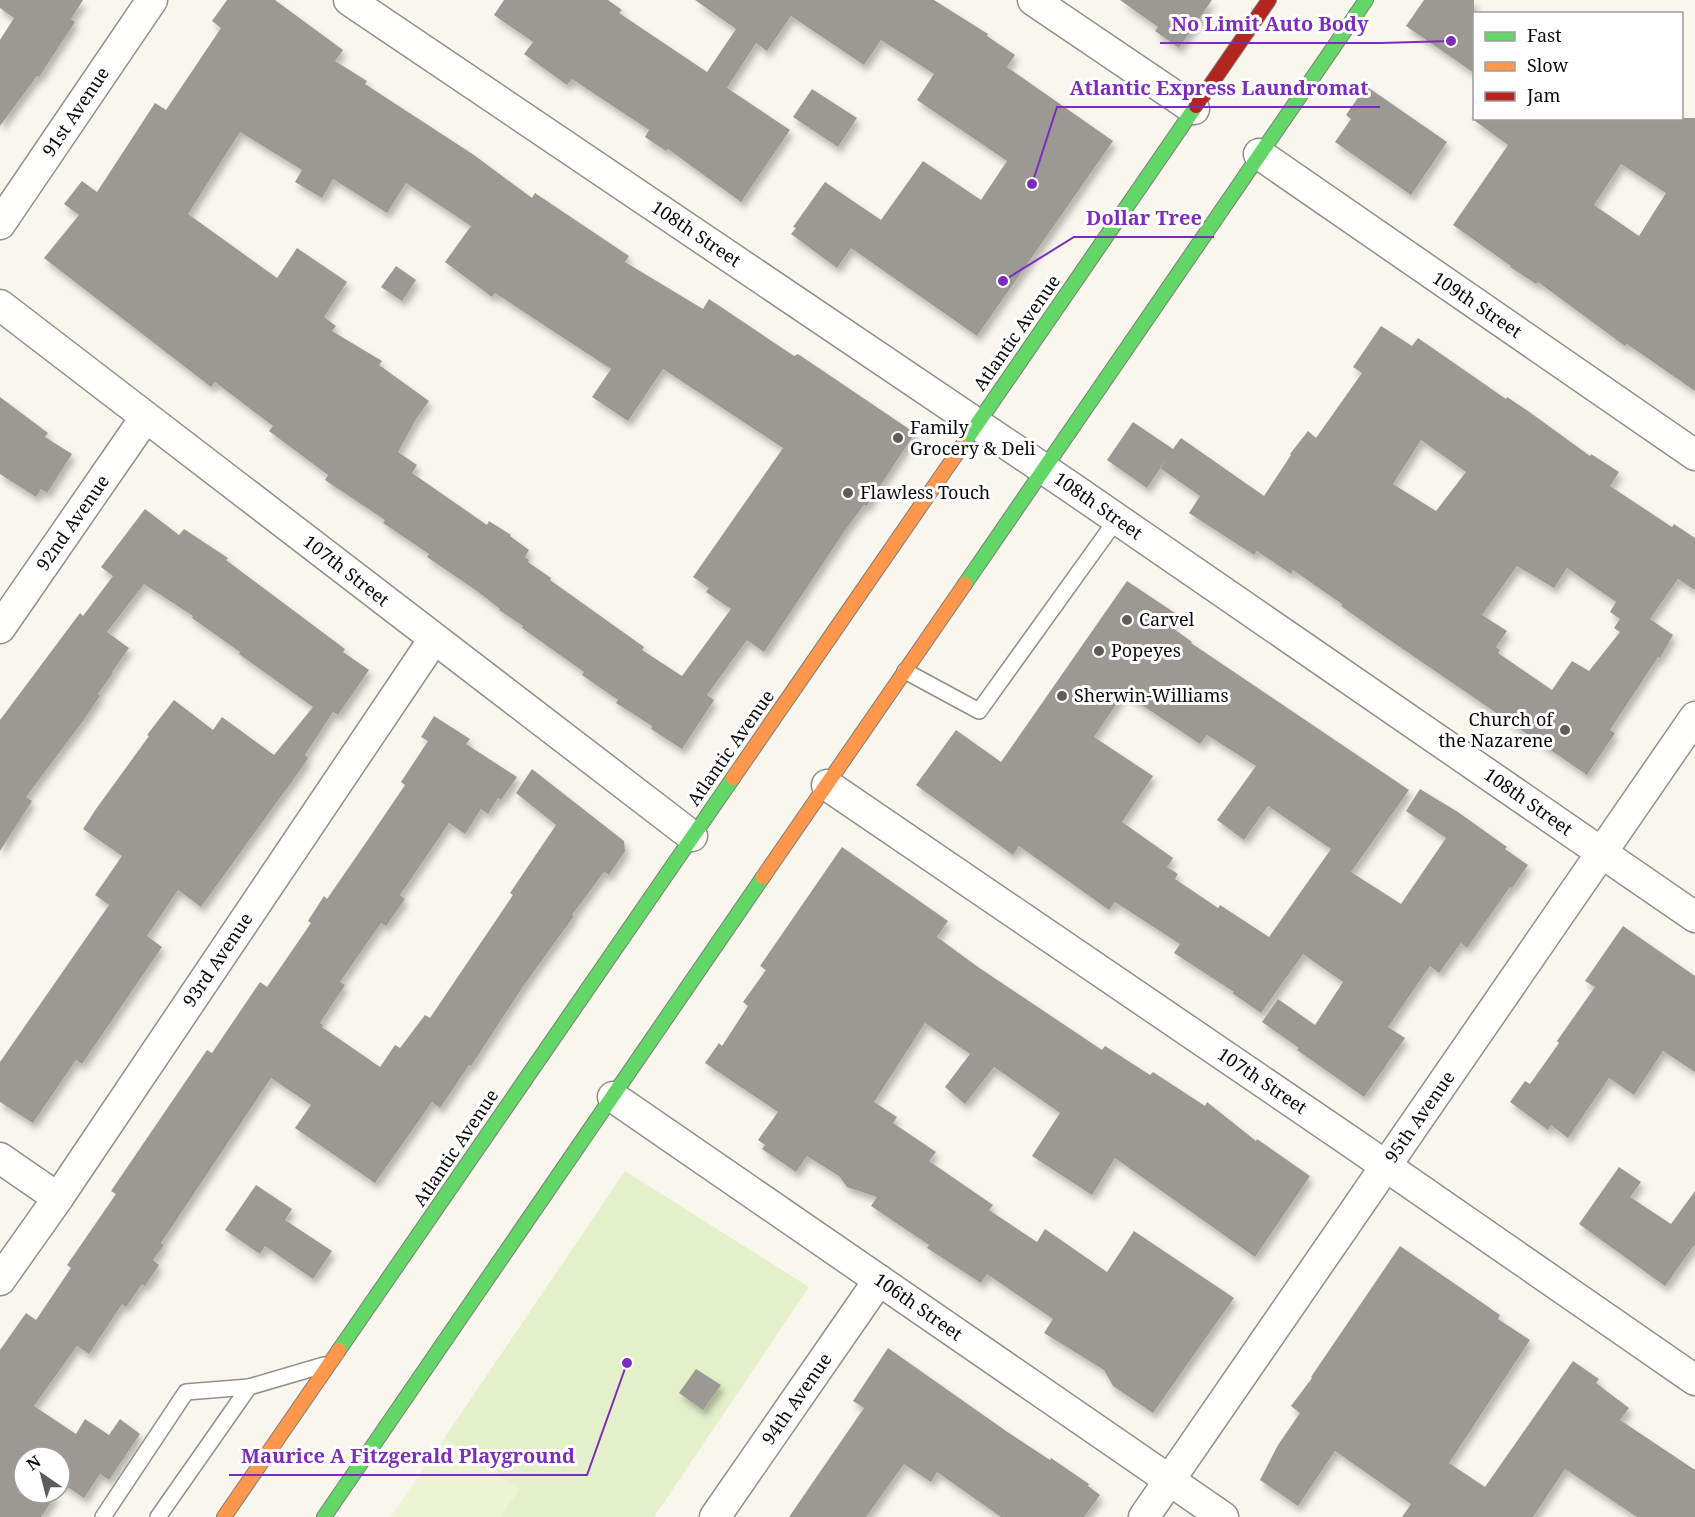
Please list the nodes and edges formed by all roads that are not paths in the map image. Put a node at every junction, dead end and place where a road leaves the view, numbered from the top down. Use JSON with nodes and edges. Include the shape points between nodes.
{"nodes":[{"id":1,"x":152,"y":0,"type":"edge"},
{"id":2,"x":349,"y":0,"type":"edge"},
{"id":3,"x":1033,"y":0,"type":"edge"},
{"id":4,"x":1269,"y":0,"type":"edge"},
{"id":5,"x":1366,"y":0,"type":"edge"},
{"id":6,"x":1194,"y":109,"type":"junction"},
{"id":7,"x":1259,"y":154,"type":"junction"},
{"id":8,"x":0,"y":224,"type":"edge"},
{"id":9,"x":0,"y":305,"type":"edge"},
{"id":10,"x":145,"y":418,"type":"junction"},
{"id":11,"x":977,"y":423,"type":"junction"},
{"id":12,"x":1695,"y":455,"type":"edge"},
{"id":13,"x":1043,"y":468,"type":"junction"},
{"id":14,"x":1117,"y":519,"type":"junction"},
{"id":15,"x":0,"y":628,"type":"edge"},
{"id":16,"x":434,"y":639,"type":"junction"},
{"id":17,"x":905,"y":671,"type":"junction"},
{"id":18,"x":1695,"y":717,"type":"edge"},
{"id":19,"x":827,"y":784,"type":"junction"},
{"id":20,"x":692,"y":836,"type":"junction"},
{"id":21,"x":1602,"y":852,"type":"junction"},
{"id":22,"x":1695,"y":917,"type":"edge"},
{"id":23,"x":613,"y":1097,"type":"junction"},
{"id":24,"x":0,"y":1158,"type":"edge"},
{"id":25,"x":1386,"y":1166,"type":"junction"},
{"id":26,"x":58,"y":1198,"type":"junction"},
{"id":27,"x":0,"y":1280,"type":"edge"},
{"id":28,"x":879,"y":1280,"type":"junction"},
{"id":29,"x":330,"y":1364,"type":"junction"},
{"id":30,"x":1695,"y":1380,"type":"edge"},
{"id":31,"x":249,"y":1387,"type":"junction"},
{"id":32,"x":1170,"y":1480,"type":"junction"},
{"id":33,"x":103,"y":1517,"type":"edge"},
{"id":34,"x":158,"y":1517,"type":"edge"},
{"id":35,"x":224,"y":1517,"type":"edge"},
{"id":36,"x":324,"y":1517,"type":"edge"},
{"id":37,"x":716,"y":1517,"type":"edge"},
{"id":38,"x":1144,"y":1517,"type":"edge"},
{"id":39,"x":1224,"y":1517,"type":"edge"}],
"edges":[{"from":1,"to":8,"type":"street","name":"91st Avenue"},
{"from":2,"to":11,"type":"street","name":"108th Street"},
{"from":3,"to":6,"type":"street"},
{"from":4,"to":6,"type":"main road","name":"Atlantic Avenue"},
{"from":5,"to":7,"type":"main road"},
{"from":6,"to":11,"type":"main road","name":"Atlantic Avenue"},
{"from":7,"to":12,"type":"street","name":"109th Street"},
{"from":7,"to":13,"type":"main road"},
{"from":9,"to":10,"type":"street","name":"107th Street"},
{"from":10,"to":15,"type":"street","name":"92nd Avenue"},
{"from":10,"to":16,"type":"street","name":"107th Street"},
{"from":11,"to":13,"type":"street","name":"108th Street"},
{"from":11,"to":20,"type":"main road","name":"Atlantic Avenue"},
{"from":13,"to":14,"type":"street","name":"108th Street"},
{"from":13,"to":17,"type":"main road"},
{"from":14,"to":17,"type":"lane","via":[[979,711]]},
{"from":14,"to":21,"type":"street","name":"108th Street"},
{"from":16,"to":20,"type":"street","name":"107th Street"},
{"from":16,"to":26,"type":"street","name":"93rd Avenue"},
{"from":17,"to":19,"type":"main road"},
{"from":18,"to":21,"type":"street","name":"95th Avenue"},
{"from":19,"to":23,"type":"main road"},
{"from":19,"to":25,"type":"street","name":"107th Street"},
{"from":20,"to":29,"type":"main road","name":"Atlantic Avenue"},
{"from":21,"to":22,"type":"street","name":"108th Street"},
{"from":21,"to":25,"type":"street","name":"95th Avenue"},
{"from":23,"to":28,"type":"street","name":"106th Street"},
{"from":23,"to":36,"type":"main road"},
{"from":24,"to":26,"type":"street"},
{"from":25,"to":30,"type":"street","name":"107th Street"},
{"from":25,"to":32,"type":"street","name":"95th Avenue"},
{"from":26,"to":27,"type":"street","name":"93rd Avenue"},
{"from":28,"to":32,"type":"street","name":"106th Street"},
{"from":28,"to":37,"type":"street","name":"94th Avenue"},
{"from":29,"to":31,"type":"lane"},
{"from":29,"to":35,"type":"main road","name":"Atlantic Avenue"},
{"from":31,"to":33,"type":"lane","via":[[186,1392]]},
{"from":31,"to":34,"type":"lane"},
{"from":32,"to":38,"type":"street","name":"95th Avenue"},
{"from":32,"to":39,"type":"street","name":"106th Street"}]}
